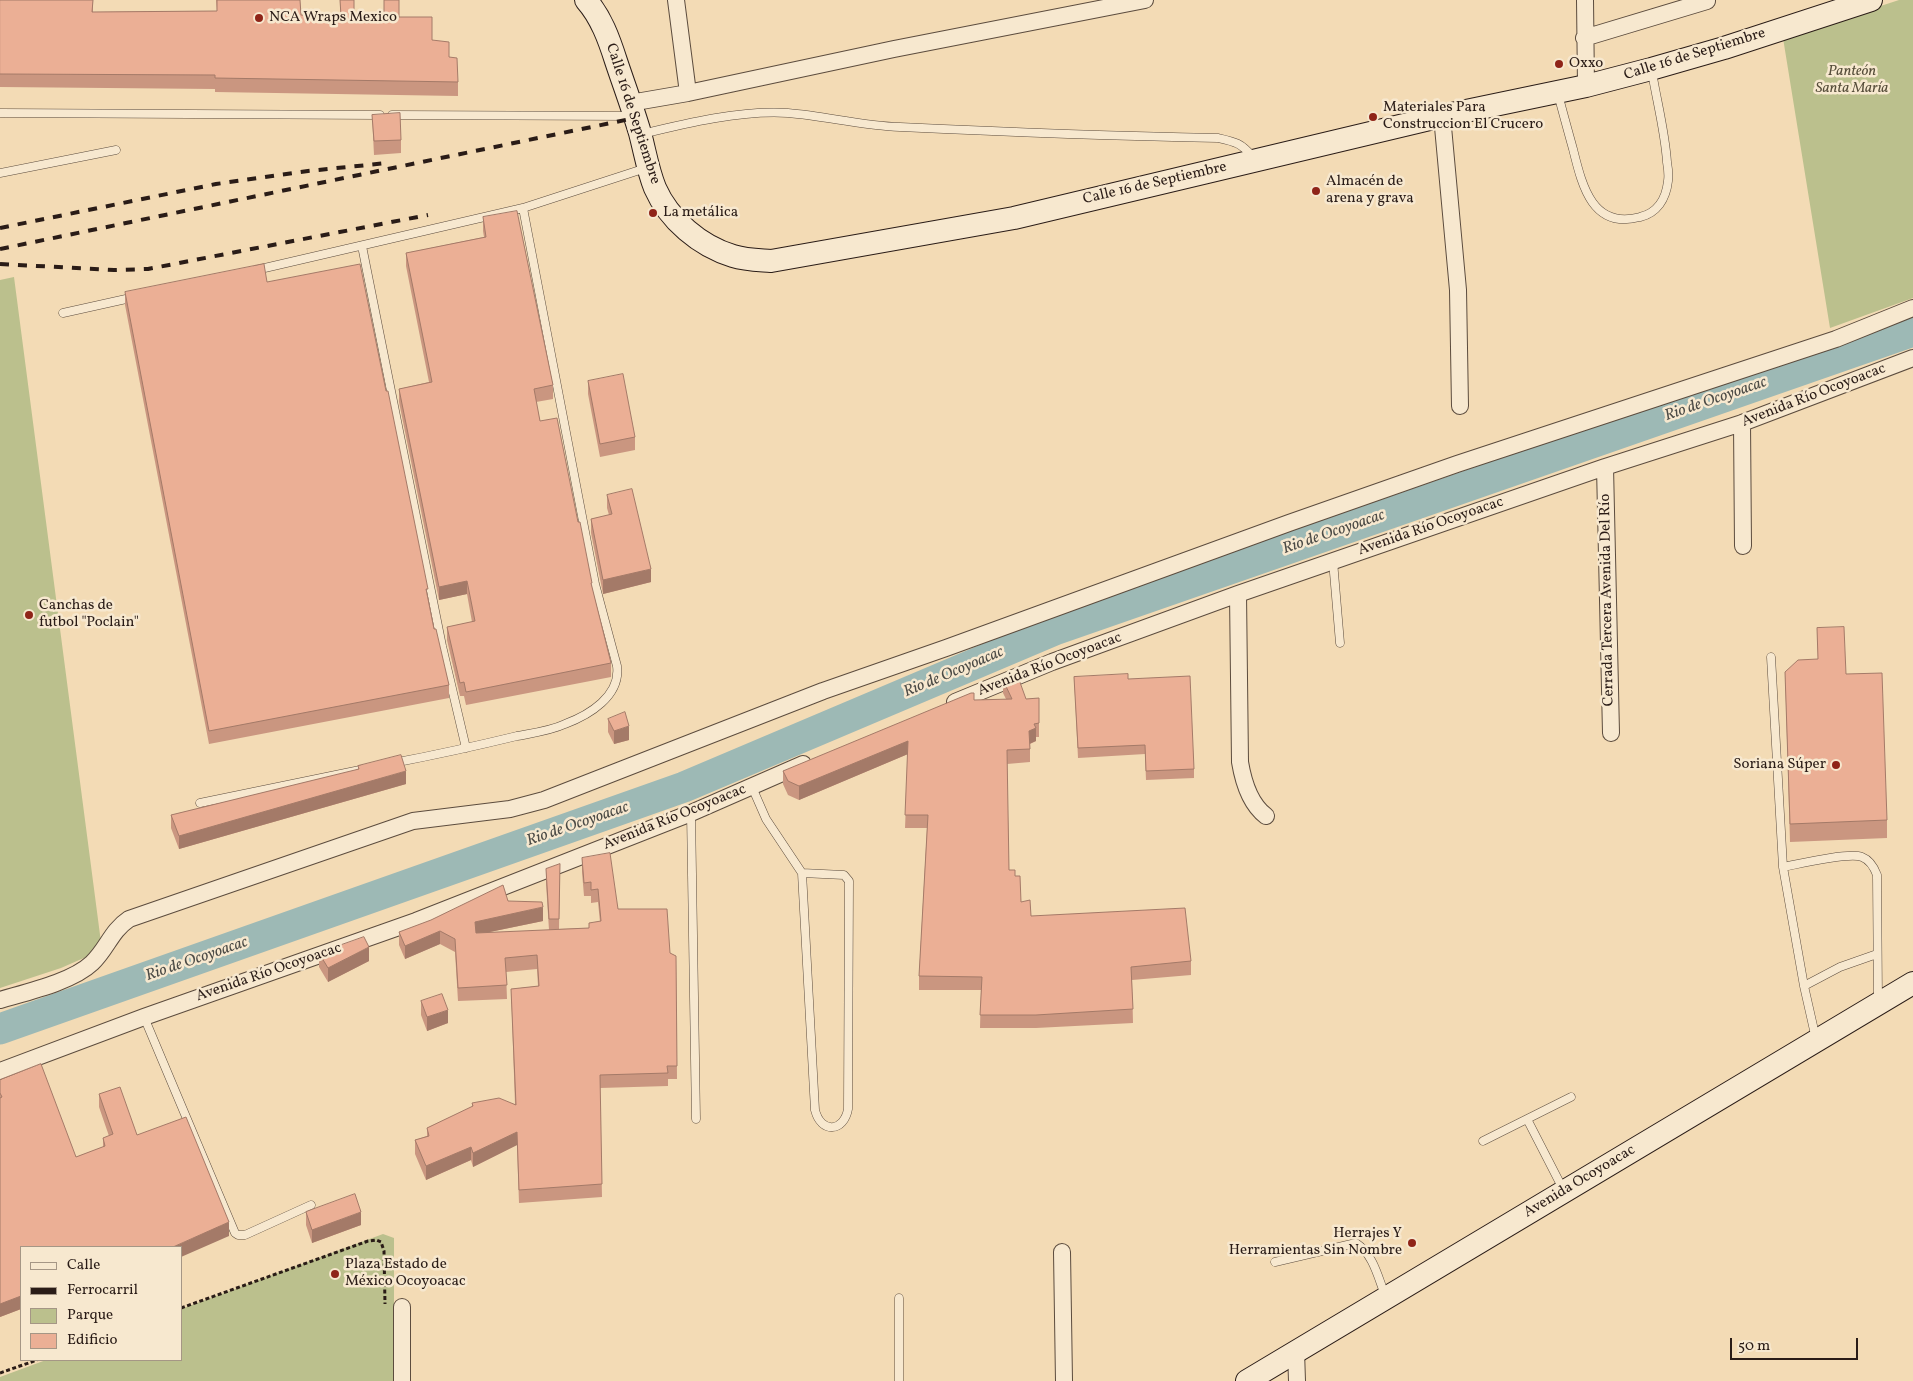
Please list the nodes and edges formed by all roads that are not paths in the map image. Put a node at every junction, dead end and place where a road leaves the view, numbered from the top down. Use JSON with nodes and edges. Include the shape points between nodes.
{"nodes":[{"id":1,"x":586,"y":0,"type":"edge"},
{"id":2,"x":676,"y":0,"type":"edge"},
{"id":3,"x":1145,"y":0,"type":"edge"},
{"id":4,"x":1585,"y":0,"type":"edge"},
{"id":5,"x":1871,"y":0,"type":"edge"},
{"id":6,"x":1707,"y":1,"type":"edge"},
{"id":7,"x":1584,"y":38,"type":"junction"},
{"id":8,"x":1651,"y":69,"type":"junction"},
{"id":9,"x":1586,"y":86,"type":"junction"},
{"id":10,"x":1558,"y":92,"type":"junction"},
{"id":11,"x":688,"y":93,"type":"junction"},
{"id":12,"x":0,"y":113,"type":"edge"},
{"id":13,"x":1442,"y":116,"type":"junction"},
{"id":14,"x":635,"y":118,"type":"junction"},
{"id":15,"x":116,"y":150,"type":"dead end"},
{"id":16,"x":1255,"y":160,"type":"junction"},
{"id":17,"x":648,"y":167,"type":"junction"},
{"id":18,"x":0,"y":173,"type":"edge"},
{"id":19,"x":523,"y":208,"type":"junction"},
{"id":20,"x":362,"y":246,"type":"junction"},
{"id":21,"x":246,"y":272,"type":"edge"},
{"id":22,"x":140,"y":296,"type":"edge"},
{"id":23,"x":1913,"y":308,"type":"edge"},
{"id":24,"x":62,"y":313,"type":"dead end"},
{"id":25,"x":1913,"y":358,"type":"edge"},
{"id":26,"x":1460,"y":406,"type":"dead end"},
{"id":27,"x":1742,"y":423,"type":"junction"},
{"id":28,"x":1606,"y":467,"type":"junction"},
{"id":29,"x":1743,"y":546,"type":"dead end"},
{"id":30,"x":1332,"y":561,"type":"junction"},
{"id":31,"x":1238,"y":594,"type":"junction"},
{"id":32,"x":1340,"y":644,"type":"dead end"},
{"id":33,"x":1771,"y":657,"type":"dead end"},
{"id":34,"x":943,"y":707,"type":"edge"},
{"id":35,"x":1610,"y":733,"type":"dead end"},
{"id":36,"x":466,"y":748,"type":"junction"},
{"id":37,"x":817,"y":759,"type":"edge"},
{"id":38,"x":384,"y":765,"type":"edge"},
{"id":39,"x":365,"y":768,"type":"edge"},
{"id":40,"x":752,"y":786,"type":"junction"},
{"id":41,"x":200,"y":803,"type":"dead end"},
{"id":42,"x":691,"y":813,"type":"junction"},
{"id":43,"x":1266,"y":816,"type":"dead end"},
{"id":44,"x":1783,"y":867,"type":"junction"},
{"id":45,"x":802,"y":873,"type":"junction"},
{"id":46,"x":1876,"y":954,"type":"junction"},
{"id":47,"x":1913,"y":983,"type":"edge"},
{"id":48,"x":1804,"y":986,"type":"junction"},
{"id":49,"x":0,"y":1000,"type":"edge"},
{"id":50,"x":1878,"y":1004,"type":"junction"},
{"id":51,"x":144,"y":1017,"type":"junction"},
{"id":52,"x":1816,"y":1041,"type":"junction"},
{"id":53,"x":0,"y":1071,"type":"edge"},
{"id":54,"x":1571,"y":1097,"type":"dead end"},
{"id":55,"x":696,"y":1119,"type":"dead end"},
{"id":56,"x":1528,"y":1119,"type":"junction"},
{"id":57,"x":1483,"y":1141,"type":"dead end"},
{"id":58,"x":1564,"y":1191,"type":"junction"},
{"id":59,"x":311,"y":1205,"type":"dead end"},
{"id":60,"x":1062,"y":1252,"type":"dead end"},
{"id":61,"x":1275,"y":1262,"type":"dead end"},
{"id":62,"x":1386,"y":1297,"type":"junction"},
{"id":63,"x":898,"y":1298,"type":"dead end"},
{"id":64,"x":402,"y":1307,"type":"dead end"},
{"id":65,"x":1296,"y":1351,"type":"junction"},
{"id":66,"x":402,"y":1381,"type":"edge"},
{"id":67,"x":899,"y":1381,"type":"edge"},
{"id":68,"x":1064,"y":1381,"type":"edge"},
{"id":69,"x":1247,"y":1381,"type":"edge"},
{"id":70,"x":1297,"y":1381,"type":"edge"}],
"edges":[{"from":1,"to":14,"type":"main road","name":"Calle 16 de Septiembre","via":[[608,37]]},
{"from":2,"to":11,"type":"street"},
{"from":3,"to":11,"type":"street"},
{"from":4,"to":7,"type":"street"},
{"from":5,"to":8,"type":"main road","name":"Calle 16 de Septiembre"},
{"from":6,"to":7,"type":"street"},
{"from":7,"to":9,"type":"street"},
{"from":8,"to":9,"type":"main road","name":"Calle 16 de Septiembre"},
{"from":8,"to":10,"type":"lane","via":[[1669,180],[1658,208],[1642,217],[1624,221],[1610,217],[1589,197],[1581,180]]},
{"from":9,"to":10,"type":"main road","name":"Calle 16 de Septiembre"},
{"from":10,"to":13,"type":"main road","name":"Calle 16 de Septiembre"},
{"from":11,"to":14,"type":"street"},
{"from":12,"to":14,"type":"lane"},
{"from":13,"to":16,"type":"main road","name":"Calle 16 de Septiembre"},
{"from":13,"to":26,"type":"street","via":[[1458,290]]},
{"from":14,"to":16,"type":"lane","via":[[695,121],[786,113],[884,127],[1218,138],[1242,145]]},
{"from":14,"to":17,"type":"main road","name":"Calle 16 de Septiembre"},
{"from":15,"to":18,"type":"lane"},
{"from":16,"to":17,"type":"main road","name":"Calle 16 de Septiembre","via":[[1014,218],[771,261],[734,256],[701,242],[666,207]]},
{"from":17,"to":19,"type":"lane"},
{"from":19,"to":20,"type":"lane"},
{"from":19,"to":36,"type":"lane","via":[[595,584],[618,674],[607,698],[578,719]]},
{"from":20,"to":21,"type":"lane"},
{"from":20,"to":36,"type":"lane","via":[[442,646]]},
{"from":22,"to":24,"type":"lane"},
{"from":23,"to":49,"type":"street","via":[[1836,339],[1457,464],[1290,523],[823,691],[544,800],[510,810],[413,821],[129,919],[114,931],[99,956],[72,977]]},
{"from":25,"to":27,"type":"street","name":"Avenida Río Ocoyoacac"},
{"from":27,"to":28,"type":"street","name":"Avenida Río Ocoyoacac"},
{"from":27,"to":29,"type":"street"},
{"from":28,"to":30,"type":"street","name":"Avenida Río Ocoyoacac"},
{"from":28,"to":35,"type":"street","name":"Cerrada Tercera Avenida Del Río"},
{"from":30,"to":31,"type":"street","name":"Avenida Río Ocoyoacac"},
{"from":30,"to":32,"type":"lane"},
{"from":31,"to":34,"type":"street","name":"Avenida Río Ocoyoacac","via":[[1052,662]]},
{"from":31,"to":43,"type":"street","via":[[1242,778]]},
{"from":33,"to":44,"type":"lane"},
{"from":36,"to":38,"type":"lane"},
{"from":37,"to":40,"type":"street","name":"Avenida Río Ocoyoacac"},
{"from":39,"to":41,"type":"lane"},
{"from":40,"to":42,"type":"street","name":"Avenida Río Ocoyoacac"},
{"from":40,"to":45,"type":"lane","via":[[766,819]]},
{"from":42,"to":51,"type":"street","name":"Avenida Río Ocoyoacac","via":[[416,921]]},
{"from":42,"to":55,"type":"lane"},
{"from":44,"to":46,"type":"lane","via":[[1858,856],[1868,861],[1876,875]]},
{"from":44,"to":48,"type":"lane"},
{"from":45,"to":45,"type":"lane","via":[[844,875],[849,881],[848,1109],[846,1119],[833,1127],[820,1124],[815,1110]]},
{"from":46,"to":48,"type":"lane","via":[[1840,967]]},
{"from":46,"to":50,"type":"lane"},
{"from":47,"to":50,"type":"main road","name":"Avenida Ocoyoacac"},
{"from":48,"to":52,"type":"lane"},
{"from":50,"to":52,"type":"main road","name":"Avenida Ocoyoacac"},
{"from":51,"to":53,"type":"street","name":"Avenida Río Ocoyoacac"},
{"from":51,"to":59,"type":"lane","via":[[236,1233],[245,1235]]},
{"from":52,"to":58,"type":"main road","name":"Avenida Ocoyoacac"},
{"from":54,"to":56,"type":"lane"},
{"from":56,"to":57,"type":"lane"},
{"from":56,"to":58,"type":"lane"},
{"from":58,"to":62,"type":"main road","name":"Avenida Ocoyoacac"},
{"from":60,"to":68,"type":"street"},
{"from":61,"to":62,"type":"lane","via":[[1356,1243],[1370,1257]]},
{"from":62,"to":65,"type":"main road","name":"Avenida Ocoyoacac"},
{"from":63,"to":67,"type":"lane"},
{"from":64,"to":66,"type":"street"},
{"from":65,"to":69,"type":"main road","name":"Avenida Ocoyoacac"},
{"from":65,"to":70,"type":"street"}]}
